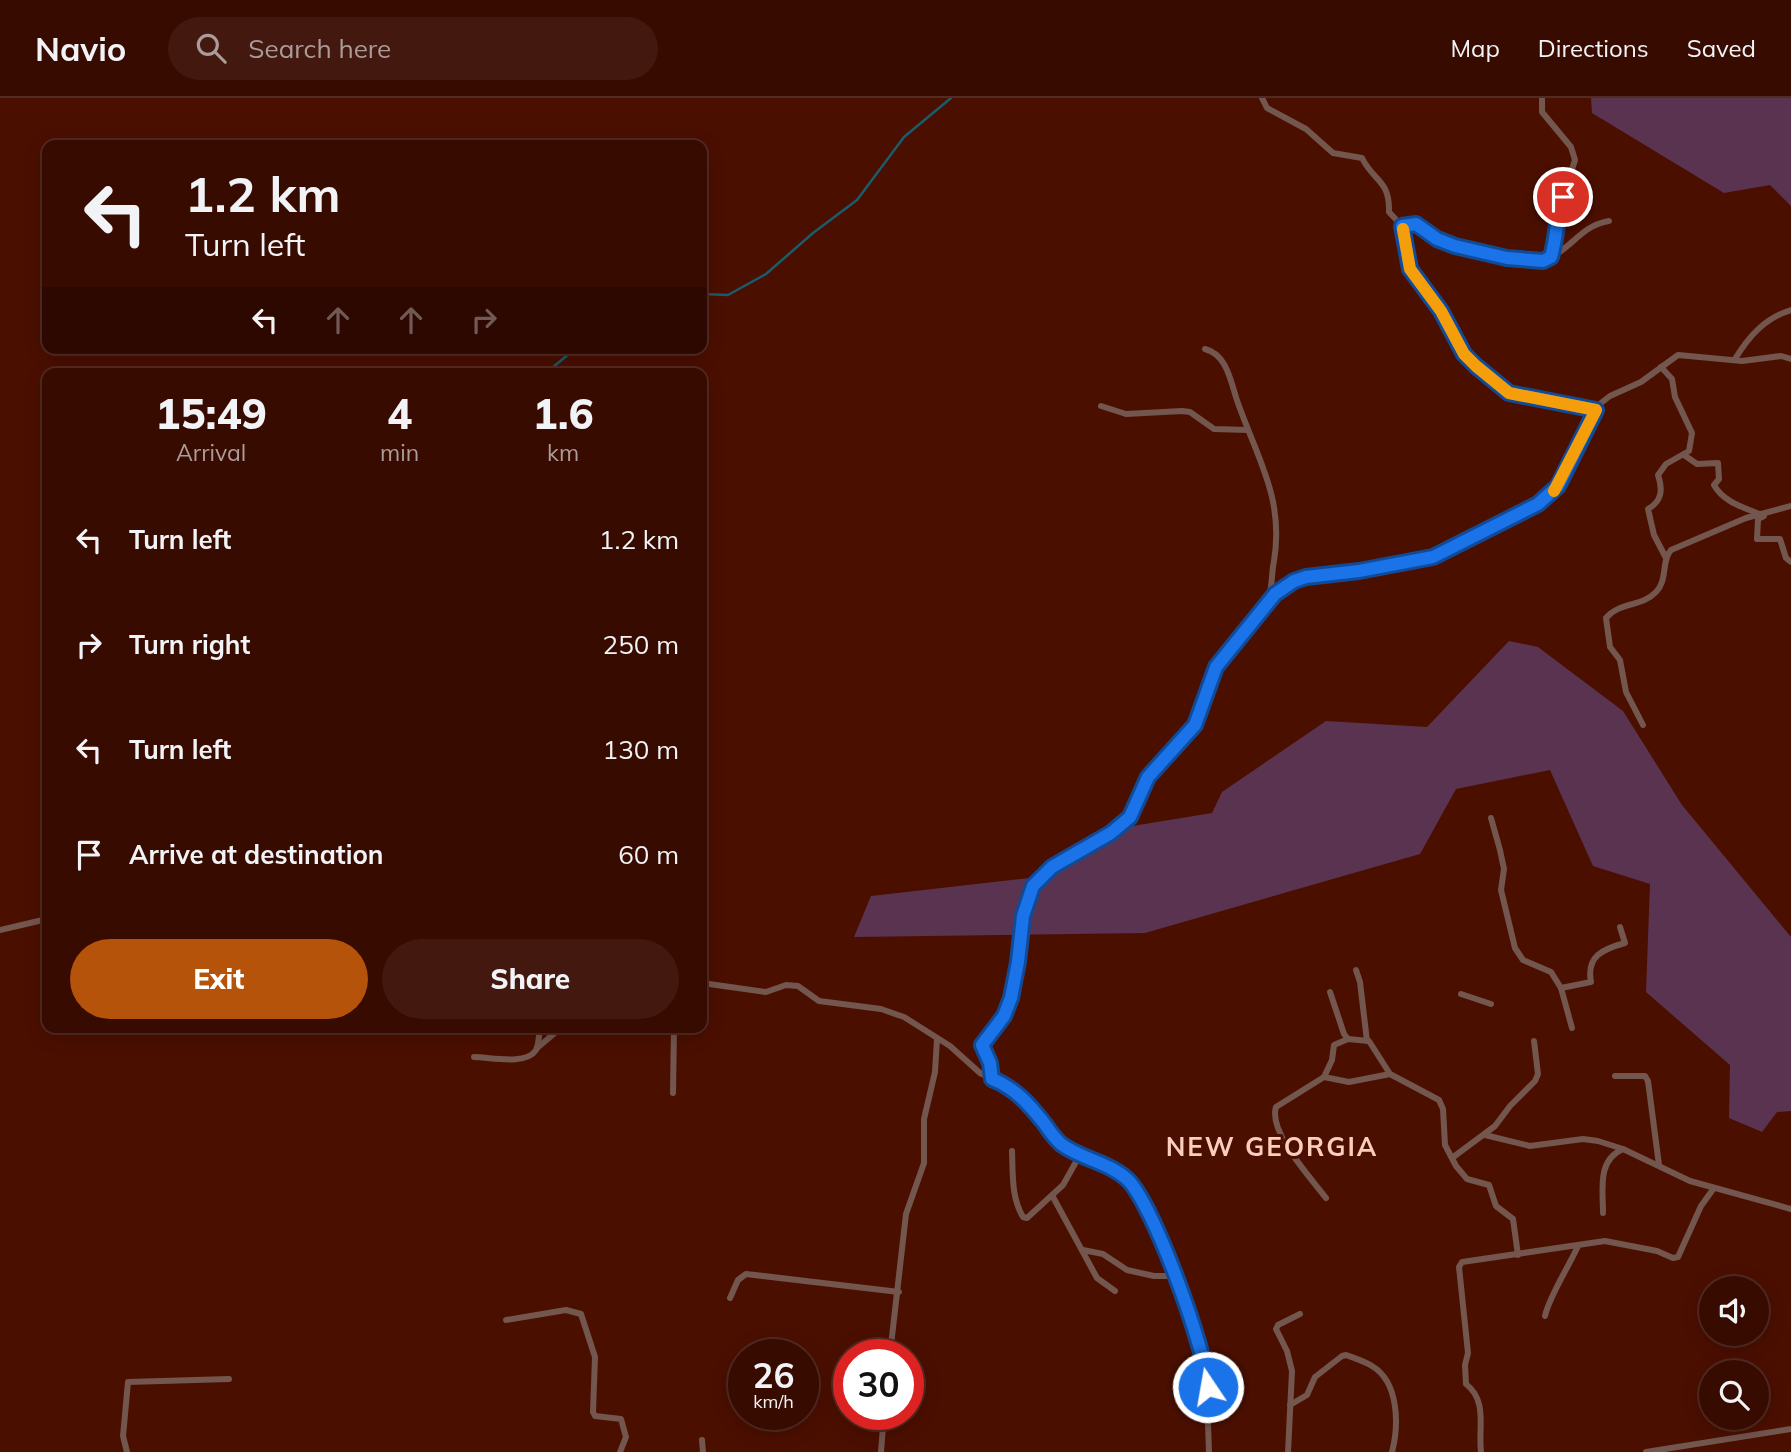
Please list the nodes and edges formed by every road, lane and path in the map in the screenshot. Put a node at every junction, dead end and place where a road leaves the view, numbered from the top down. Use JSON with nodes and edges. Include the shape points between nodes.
{"nodes":[{"id":1,"x":1262,"y":98,"type":"edge"},
{"id":2,"x":1542,"y":98,"type":"edge"},
{"id":3,"x":1609,"y":221,"type":"dead end"},
{"id":4,"x":1402,"y":226,"type":"junction"},
{"id":5,"x":1551,"y":257,"type":"junction"},
{"id":6,"x":1791,"y":310,"type":"edge"},
{"id":7,"x":1205,"y":349,"type":"dead end"},
{"id":8,"x":1735,"y":359,"type":"junction"},
{"id":9,"x":1791,"y":359,"type":"edge"},
{"id":10,"x":1661,"y":367,"type":"junction"},
{"id":11,"x":1101,"y":406,"type":"dead end"},
{"id":12,"x":1596,"y":410,"type":"junction"},
{"id":13,"x":1248,"y":430,"type":"junction"},
{"id":14,"x":1685,"y":455,"type":"junction"},
{"id":15,"x":1791,"y":506,"type":"edge"},
{"id":16,"x":1761,"y":515,"type":"junction"},
{"id":17,"x":1666,"y":558,"type":"junction"},
{"id":18,"x":1791,"y":562,"type":"edge"},
{"id":19,"x":1263,"y":606,"type":"junction"},
{"id":20,"x":1643,"y":725,"type":"dead end"},
{"id":21,"x":1491,"y":818,"type":"dead end"},
{"id":22,"x":42,"y":920,"type":"edge"},
{"id":23,"x":1620,"y":927,"type":"dead end"},
{"id":24,"x":0,"y":930,"type":"edge"},
{"id":25,"x":1356,"y":970,"type":"dead end"},
{"id":26,"x":707,"y":985,"type":"edge"},
{"id":27,"x":1561,"y":988,"type":"junction"},
{"id":28,"x":1331,"y":992,"type":"dead end"},
{"id":29,"x":1461,"y":994,"type":"dead end"},
{"id":30,"x":1491,"y":1004,"type":"dead end"},
{"id":31,"x":1572,"y":1028,"type":"dead end"},
{"id":32,"x":539,"y":1033,"type":"edge"},
{"id":33,"x":555,"y":1033,"type":"edge"},
{"id":34,"x":674,"y":1033,"type":"edge"},
{"id":35,"x":937,"y":1039,"type":"junction"},
{"id":36,"x":1348,"y":1039,"type":"junction"},
{"id":37,"x":1367,"y":1041,"type":"junction"},
{"id":38,"x":1534,"y":1041,"type":"dead end"},
{"id":39,"x":536,"y":1050,"type":"junction"},
{"id":40,"x":474,"y":1057,"type":"dead end"},
{"id":41,"x":1390,"y":1074,"type":"junction"},
{"id":42,"x":1615,"y":1076,"type":"dead end"},
{"id":43,"x":1324,"y":1077,"type":"junction"},
{"id":44,"x":992,"y":1079,"type":"junction"},
{"id":45,"x":673,"y":1093,"type":"dead end"},
{"id":46,"x":1485,"y":1135,"type":"junction"},
{"id":47,"x":1623,"y":1149,"type":"junction"},
{"id":48,"x":1012,"y":1151,"type":"dead end"},
{"id":49,"x":1081,"y":1153,"type":"junction"},
{"id":50,"x":1452,"y":1158,"type":"junction"},
{"id":51,"x":1659,"y":1165,"type":"junction"},
{"id":52,"x":1714,"y":1188,"type":"junction"},
{"id":53,"x":1053,"y":1197,"type":"junction"},
{"id":54,"x":1326,"y":1198,"type":"dead end"},
{"id":55,"x":1791,"y":1209,"type":"edge"},
{"id":56,"x":1604,"y":1213,"type":"dead end"},
{"id":57,"x":1578,"y":1246,"type":"junction"},
{"id":58,"x":1083,"y":1250,"type":"junction"},
{"id":59,"x":1518,"y":1255,"type":"junction"},
{"id":60,"x":1175,"y":1276,"type":"junction"},
{"id":61,"x":1115,"y":1291,"type":"dead end"},
{"id":62,"x":899,"y":1292,"type":"junction"},
{"id":63,"x":730,"y":1298,"type":"dead end"},
{"id":64,"x":1300,"y":1314,"type":"dead end"},
{"id":65,"x":1545,"y":1316,"type":"dead end"},
{"id":66,"x":506,"y":1320,"type":"dead end"},
{"id":67,"x":892,"y":1339,"type":"edge"},
{"id":68,"x":229,"y":1379,"type":"dead end"},
{"id":69,"x":1290,"y":1405,"type":"junction"},
{"id":70,"x":1791,"y":1429,"type":"edge"},
{"id":71,"x":883,"y":1430,"type":"edge"},
{"id":72,"x":702,"y":1440,"type":"dead end"},
{"id":73,"x":127,"y":1452,"type":"edge"},
{"id":74,"x":620,"y":1452,"type":"edge"},
{"id":75,"x":703,"y":1452,"type":"edge"},
{"id":76,"x":881,"y":1452,"type":"edge"},
{"id":77,"x":1209,"y":1452,"type":"edge"},
{"id":78,"x":1288,"y":1452,"type":"edge"},
{"id":79,"x":1392,"y":1452,"type":"edge"},
{"id":80,"x":1481,"y":1452,"type":"edge"},
{"id":81,"x":1646,"y":1452,"type":"edge"}],
"edges":[{"from":1,"to":4,"type":"street","via":[[1267,108],[1306,129],[1333,153],[1362,158],[1385,185],[1389,212]]},
{"from":2,"to":5,"type":"street","via":[[1542,112],[1571,147],[1575,160],[1559,210]]},
{"from":3,"to":5,"type":"street","via":[[1585,229]]},
{"from":4,"to":5,"type":"street","via":[[1416,224],[1437,239],[1496,256],[1535,261]]},
{"from":4,"to":12,"type":"street","via":[[1410,269],[1476,366],[1509,393]]},
{"from":6,"to":8,"type":"street","via":[[1763,324]]},
{"from":7,"to":13,"type":"street","via":[[1214,351],[1224,364]]},
{"from":8,"to":9,"type":"street"},
{"from":8,"to":10,"type":"street","via":[[1678,355]]},
{"from":10,"to":12,"type":"street","via":[[1610,396]]},
{"from":10,"to":14,"type":"street","via":[[1672,379],[1692,433],[1692,446]]},
{"from":11,"to":13,"type":"street","via":[[1126,414],[1190,412],[1214,429]]},
{"from":12,"to":19,"type":"street","via":[[1558,486],[1538,504],[1433,557],[1294,581]]},
{"from":13,"to":19,"type":"street","via":[[1271,484],[1277,530],[1270,592]]},
{"from":14,"to":16,"type":"street","via":[[1697,464],[1718,463],[1719,479],[1714,485],[1718,492]]},
{"from":14,"to":17,"type":"street","via":[[1662,468],[1657,503],[1647,509]]},
{"from":15,"to":16,"type":"street"},
{"from":16,"to":17,"type":"street","via":[[1671,550]]},
{"from":16,"to":18,"type":"street","via":[[1757,539],[1780,539]]},
{"from":17,"to":20,"type":"street","via":[[1664,578],[1656,593],[1616,609],[1606,618],[1610,647],[1620,660],[1626,692]]},
{"from":19,"to":44,"type":"street","via":[[1216,667],[1195,725],[1148,777],[1130,817],[1052,867],[1033,886],[1023,916],[1011,998],[982,1045]]},
{"from":21,"to":27,"type":"street","via":[[1504,869],[1501,890],[1515,948],[1523,960],[1550,972]]},
{"from":22,"to":24,"type":"street"},
{"from":23,"to":27,"type":"street","via":[[1625,943],[1604,949],[1594,958],[1591,982]]},
{"from":25,"to":37,"type":"street"},
{"from":26,"to":35,"type":"street","via":[[766,992],[798,986],[820,1001],[900,1015]]},
{"from":27,"to":31,"type":"street"},
{"from":28,"to":36,"type":"street"},
{"from":29,"to":30,"type":"street"},
{"from":32,"to":39,"type":"street"},
{"from":33,"to":39,"type":"street"},
{"from":34,"to":45,"type":"street"},
{"from":35,"to":44,"type":"street"},
{"from":35,"to":62,"type":"street","via":[[923,1163],[908,1206]]},
{"from":36,"to":37,"type":"street"},
{"from":36,"to":43,"type":"street","via":[[1334,1045]]},
{"from":37,"to":41,"type":"street"},
{"from":38,"to":46,"type":"street","via":[[1535,1081]]},
{"from":39,"to":40,"type":"street","via":[[520,1059]]},
{"from":41,"to":43,"type":"street","via":[[1349,1082]]},
{"from":41,"to":50,"type":"street","via":[[1439,1100],[1445,1145]]},
{"from":42,"to":51,"type":"street","via":[[1645,1076],[1648,1081]]},
{"from":43,"to":54,"type":"street","via":[[1281,1102],[1274,1112],[1290,1151]]},
{"from":44,"to":49,"type":"street","via":[[1014,1090],[1058,1141]]},
{"from":46,"to":47,"type":"street","via":[[1530,1146],[1583,1139]]},
{"from":46,"to":50,"type":"street"},
{"from":47,"to":51,"type":"street"},
{"from":47,"to":56,"type":"street","via":[[1605,1164]]},
{"from":48,"to":53,"type":"street","via":[[1014,1192],[1023,1217],[1034,1214]]},
{"from":49,"to":53,"type":"street"},
{"from":49,"to":60,"type":"street","via":[[1119,1174],[1140,1195]]},
{"from":50,"to":59,"type":"street","via":[[1467,1179],[1489,1185],[1496,1206],[1513,1219]]},
{"from":51,"to":52,"type":"street"},
{"from":52,"to":55,"type":"street"},
{"from":52,"to":57,"type":"street","via":[[1678,1257],[1612,1241]]},
{"from":53,"to":58,"type":"street"},
{"from":57,"to":59,"type":"street"},
{"from":57,"to":65,"type":"street"},
{"from":58,"to":60,"type":"street","via":[[1104,1254],[1127,1270]]},
{"from":58,"to":61,"type":"street","via":[[1097,1278]]},
{"from":59,"to":80,"type":"street","via":[[1466,1260],[1459,1267],[1468,1353],[1466,1384],[1480,1401]]},
{"from":60,"to":77,"type":"street","via":[[1207,1375]]},
{"from":62,"to":63,"type":"street","via":[[746,1274]]},
{"from":62,"to":67,"type":"street"},
{"from":64,"to":69,"type":"street","via":[[1276,1329],[1292,1371]]},
{"from":66,"to":74,"type":"street","via":[[566,1310],[580,1314],[595,1357],[593,1412],[621,1419],[626,1437]]},
{"from":68,"to":73,"type":"street","via":[[128,1382],[122,1436]]},
{"from":69,"to":78,"type":"street"},
{"from":69,"to":79,"type":"street","via":[[1307,1395],[1315,1377],[1342,1356],[1362,1361],[1388,1384],[1396,1422]]},
{"from":70,"to":81,"type":"street"},
{"from":71,"to":76,"type":"street"},
{"from":72,"to":75,"type":"street"}]}
